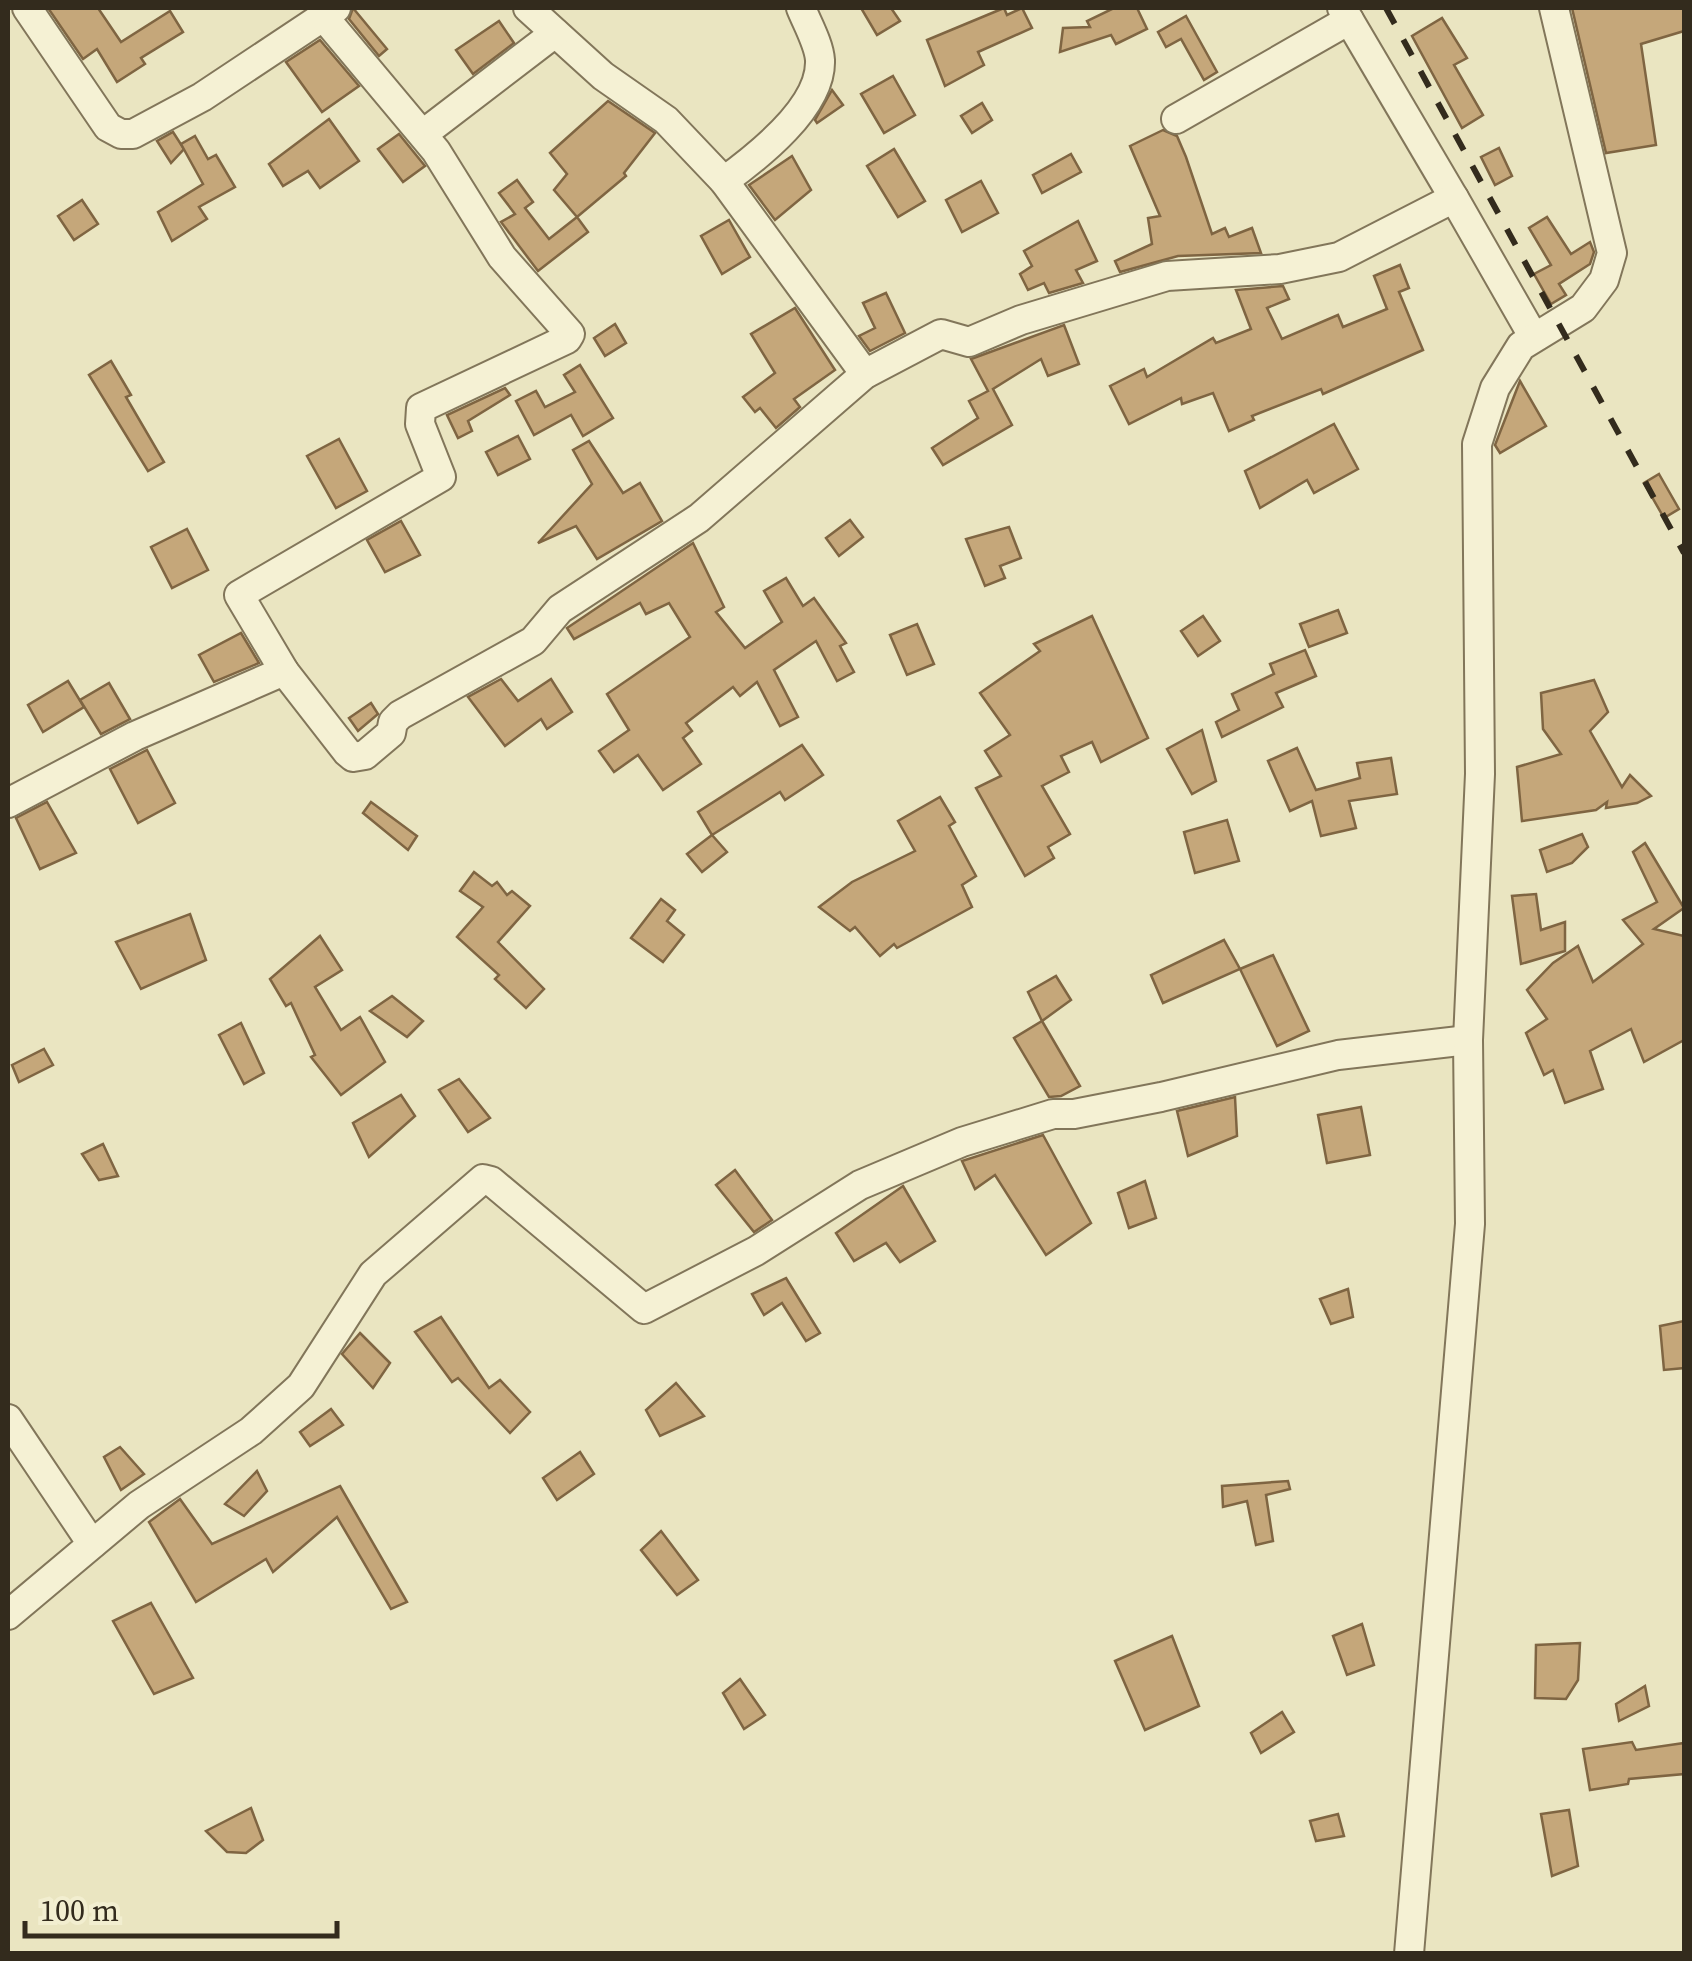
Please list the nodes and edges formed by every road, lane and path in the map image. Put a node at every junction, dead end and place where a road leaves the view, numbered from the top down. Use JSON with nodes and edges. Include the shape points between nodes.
{"nodes":[{"id":1,"x":27,"y":8,"type":"edge"},
{"id":2,"x":528,"y":8,"type":"edge"},
{"id":3,"x":801,"y":8,"type":"edge"},
{"id":4,"x":1554,"y":8,"type":"edge"},
{"id":5,"x":330,"y":12,"type":"edge"},
{"id":6,"x":1345,"y":14,"type":"edge"},
{"id":7,"x":555,"y":33,"type":"junction"},
{"id":8,"x":1176,"y":119,"type":"dead end"},
{"id":9,"x":423,"y":134,"type":"junction"},
{"id":10,"x":724,"y":181,"type":"junction"},
{"id":11,"x":1454,"y":198,"type":"junction"},
{"id":12,"x":1532,"y":336,"type":"junction"},
{"id":13,"x":865,"y":374,"type":"junction"},
{"id":14,"x":284,"y":671,"type":"junction"},
{"id":15,"x":8,"y":803,"type":"edge"},
{"id":16,"x":1468,"y":1040,"type":"junction"},
{"id":17,"x":8,"y":1418,"type":"edge"},
{"id":18,"x":92,"y":1544,"type":"junction"},
{"id":19,"x":8,"y":1616,"type":"edge"},
{"id":20,"x":1410,"y":1954,"type":"edge"}],
"edges":[{"from":1,"to":5,"type":"street","via":[[108,127],[121,134],[202,97]]},
{"from":2,"to":7,"type":"street"},
{"from":3,"to":10,"type":"street","via":[[820,59],[816,81],[776,142]]},
{"from":4,"to":12,"type":"street","via":[[1612,253],[1604,280],[1583,308]]},
{"from":5,"to":9,"type":"street"},
{"from":6,"to":8,"type":"street"},
{"from":6,"to":11,"type":"street"},
{"from":7,"to":9,"type":"street"},
{"from":7,"to":10,"type":"street","via":[[666,120]]},
{"from":9,"to":14,"type":"street","via":[[476,222],[570,334],[420,408],[441,478],[239,595]]},
{"from":10,"to":13,"type":"street"},
{"from":11,"to":12,"type":"street"},
{"from":11,"to":13,"type":"street","via":[[1339,257],[1280,269],[1168,276],[969,342],[941,334]]},
{"from":12,"to":16,"type":"street","via":[[1495,388],[1477,444],[1480,774]]},
{"from":13,"to":14,"type":"street","via":[[699,518],[588,588],[533,642],[400,714],[391,733],[365,754],[346,752]]},
{"from":14,"to":15,"type":"street","via":[[136,736]]},
{"from":16,"to":18,"type":"street","via":[[1338,1055],[1160,1097],[1053,1114],[962,1142],[860,1185],[756,1251],[644,1308],[482,1179],[372,1274],[301,1386],[250,1431],[139,1504]]},
{"from":16,"to":20,"type":"street","via":[[1470,1224]]},
{"from":17,"to":18,"type":"street"},
{"from":18,"to":19,"type":"street"}]}
